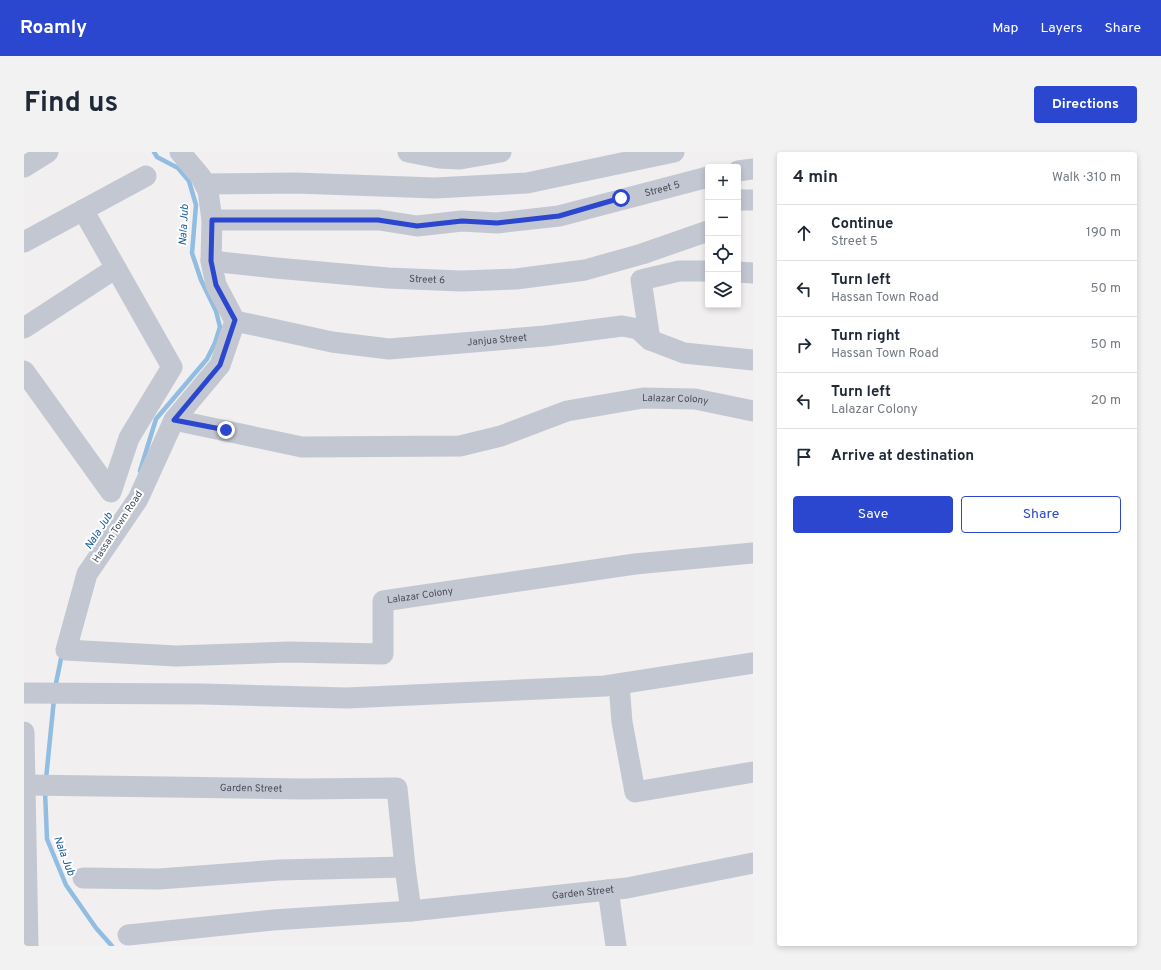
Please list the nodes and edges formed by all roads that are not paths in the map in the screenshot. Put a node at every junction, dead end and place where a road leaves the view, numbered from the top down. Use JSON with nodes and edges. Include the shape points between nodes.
{"nodes":[{"id":1,"x":48,"y":152,"type":"edge"},
{"id":2,"x":180,"y":152,"type":"edge"},
{"id":3,"x":408,"y":152,"type":"edge"},
{"id":4,"x":501,"y":152,"type":"edge"},
{"id":5,"x":674,"y":152,"type":"edge"},
{"id":6,"x":24,"y":167,"type":"edge"},
{"id":7,"x":753,"y":169,"type":"edge"},
{"id":8,"x":741,"y":171,"type":"edge"},
{"id":9,"x":146,"y":176,"type":"dead end"},
{"id":10,"x":705,"y":178,"type":"edge"},
{"id":11,"x":205,"y":184,"type":"junction"},
{"id":12,"x":741,"y":200,"type":"edge"},
{"id":13,"x":753,"y":200,"type":"edge"},
{"id":14,"x":83,"y":210,"type":"junction"},
{"id":15,"x":212,"y":220,"type":"junction"},
{"id":16,"x":705,"y":232,"type":"edge"},
{"id":17,"x":24,"y":242,"type":"edge"},
{"id":18,"x":211,"y":261,"type":"junction"},
{"id":19,"x":116,"y":268,"type":"junction"},
{"id":20,"x":705,"y":271,"type":"edge"},
{"id":21,"x":741,"y":272,"type":"edge"},
{"id":22,"x":753,"y":273,"type":"edge"},
{"id":23,"x":235,"y":320,"type":"junction"},
{"id":24,"x":24,"y":328,"type":"edge"},
{"id":25,"x":650,"y":340,"type":"junction"},
{"id":26,"x":753,"y":360,"type":"edge"},
{"id":27,"x":24,"y":371,"type":"edge"},
{"id":28,"x":753,"y":411,"type":"edge"},
{"id":29,"x":174,"y":420,"type":"junction"},
{"id":30,"x":753,"y":553,"type":"edge"},
{"id":31,"x":66,"y":650,"type":"joint"},
{"id":32,"x":750,"y":663,"type":"edge"},
{"id":33,"x":619,"y":684,"type":"junction"},
{"id":34,"x":24,"y":693,"type":"edge"},
{"id":35,"x":24,"y":732,"type":"edge"},
{"id":36,"x":753,"y":772,"type":"edge"},
{"id":37,"x":26,"y":785,"type":"junction"},
{"id":38,"x":753,"y":863,"type":"edge"},
{"id":39,"x":405,"y":867,"type":"junction"},
{"id":40,"x":83,"y":878,"type":"dead end"},
{"id":41,"x":608,"y":890,"type":"junction"},
{"id":42,"x":410,"y":911,"type":"junction"},
{"id":43,"x":128,"y":935,"type":"dead end"},
{"id":44,"x":28,"y":946,"type":"edge"},
{"id":45,"x":616,"y":946,"type":"edge"}],
"edges":[{"from":1,"to":6,"type":"street"},
{"from":2,"to":11,"type":"street"},
{"from":3,"to":4,"type":"street","via":[[460,159]]},
{"from":5,"to":11,"type":"street","via":[[527,183],[436,188],[295,183]]},
{"from":7,"to":8,"type":"street"},
{"from":9,"to":14,"type":"street"},
{"from":10,"to":15,"type":"street","name":"Street 5","via":[[559,216],[497,223],[462,221],[417,226],[378,220]]},
{"from":11,"to":15,"type":"street"},
{"from":12,"to":13,"type":"street"},
{"from":14,"to":17,"type":"street"},
{"from":14,"to":19,"type":"street"},
{"from":15,"to":18,"type":"street"},
{"from":16,"to":18,"type":"street","name":"Street 6","via":[[642,254],[584,270],[516,279],[461,281],[388,278]]},
{"from":18,"to":23,"type":"street","via":[[216,285]]},
{"from":19,"to":24,"type":"street"},
{"from":19,"to":27,"type":"street","via":[[172,367],[129,438],[111,492]]},
{"from":20,"to":25,"type":"street","via":[[679,271],[641,280]]},
{"from":21,"to":22,"type":"street"},
{"from":23,"to":25,"type":"street","name":"Janjua Street","via":[[332,342],[389,349],[545,336],[622,326],[638,329]]},
{"from":23,"to":29,"type":"street","name":"Hassan Town Road","via":[[220,365]]},
{"from":25,"to":26,"type":"street","name":"Janjua Street","via":[[684,353]]},
{"from":28,"to":29,"type":"street","name":"Lalazar Colony","via":[[695,399],[643,398],[567,411],[501,436],[460,446],[302,446]]},
{"from":29,"to":31,"type":"street","name":"Hassan Town Road","via":[[138,499],[87,574]]},
{"from":30,"to":31,"type":"street","name":"Lalazar Colony","via":[[635,564],[383,601],[383,654],[289,652],[176,656]]},
{"from":32,"to":33,"type":"street"},
{"from":33,"to":34,"type":"street","via":[[347,698]]},
{"from":33,"to":36,"type":"street","via":[[622,722],[635,792]]},
{"from":35,"to":37,"type":"street"},
{"from":37,"to":39,"type":"street","name":"Garden Street","via":[[397,788]]},
{"from":37,"to":44,"type":"street"},
{"from":38,"to":41,"type":"street","name":"Garden Street"},
{"from":39,"to":40,"type":"street","via":[[279,870],[159,879]]},
{"from":39,"to":42,"type":"street","name":"Garden Street"},
{"from":41,"to":42,"type":"street","name":"Garden Street"},
{"from":41,"to":45,"type":"street"},
{"from":42,"to":43,"type":"street","name":"Garden Street","via":[[272,920]]}]}
